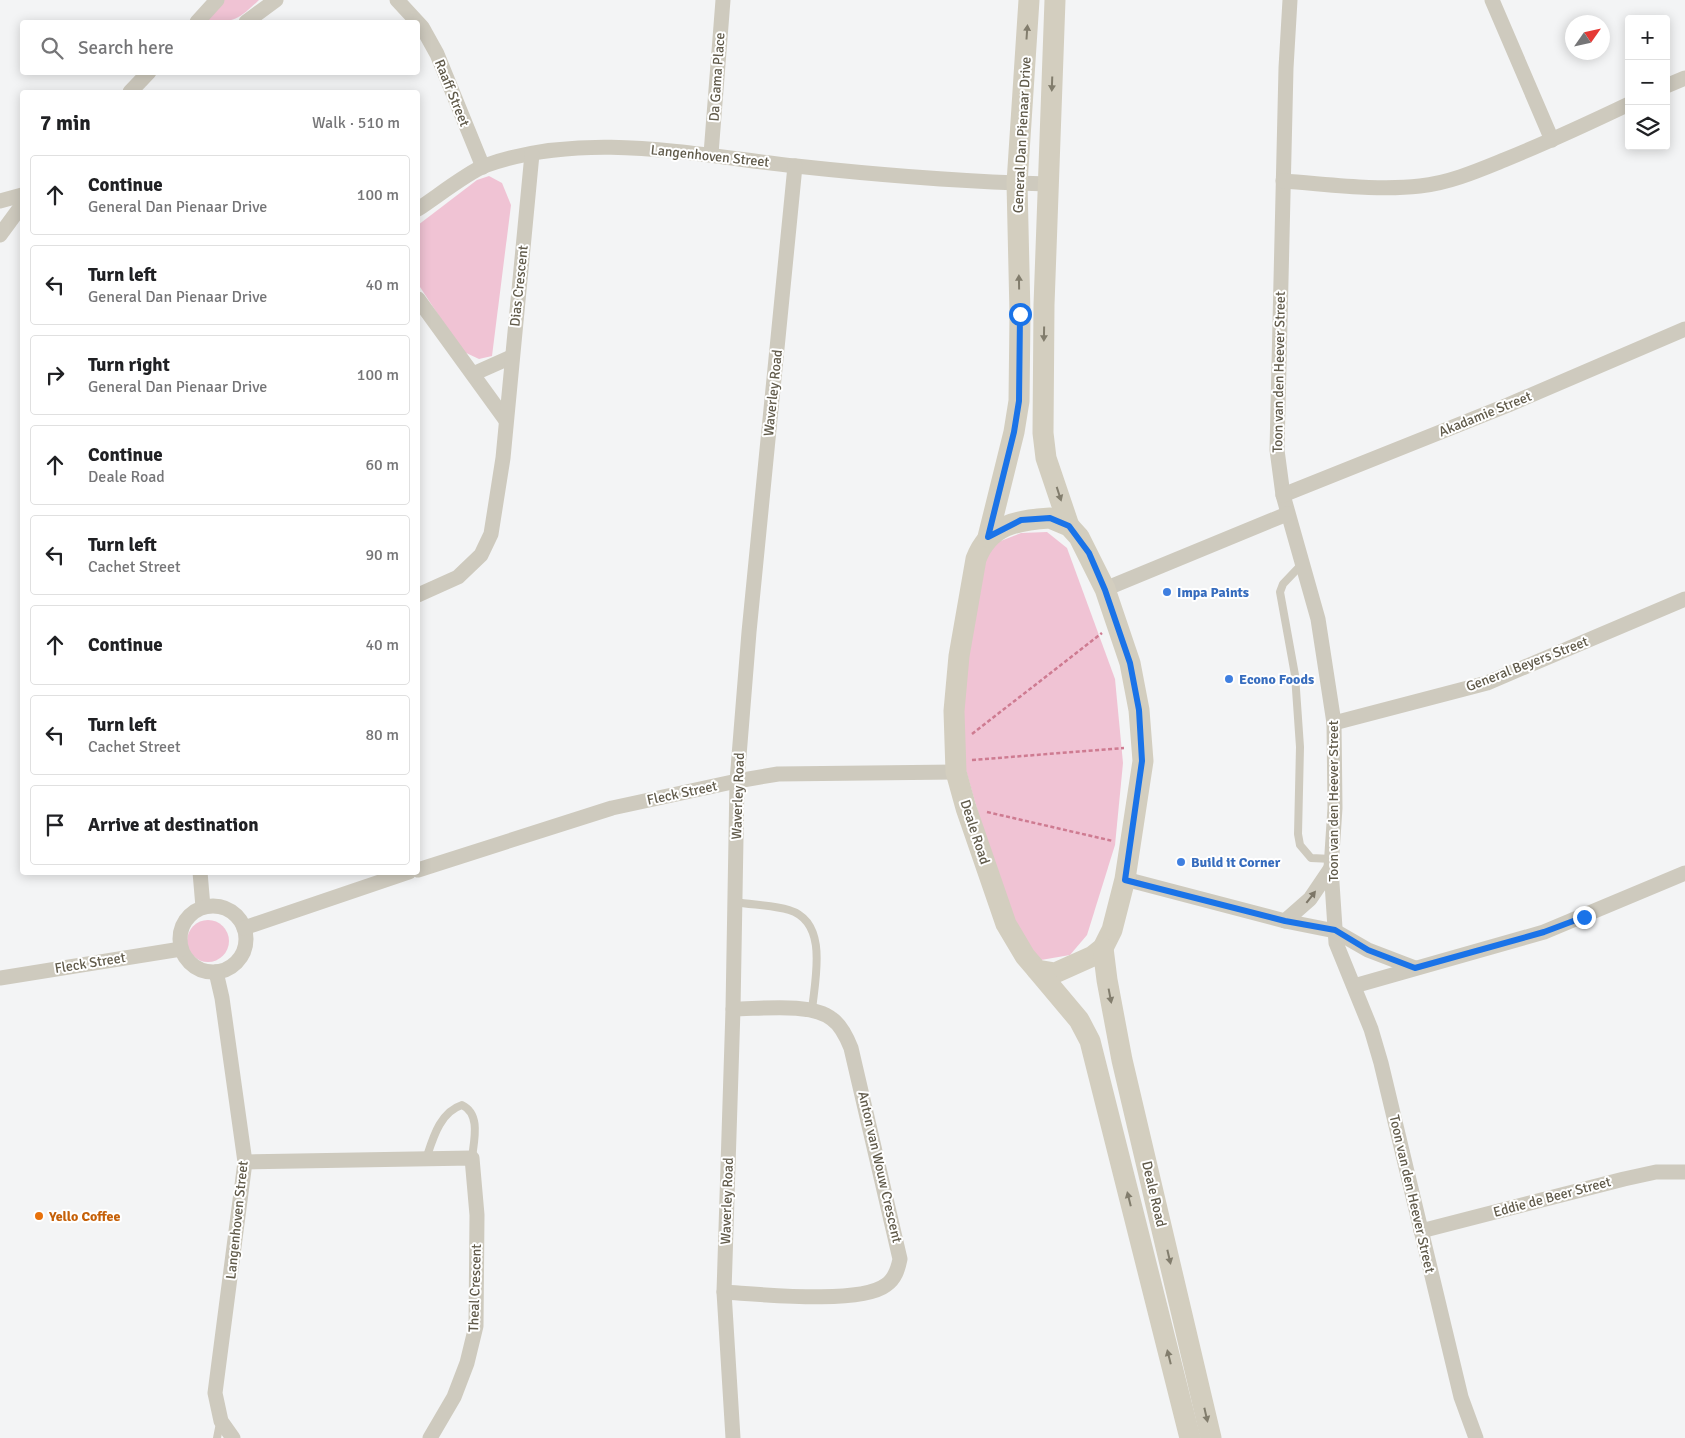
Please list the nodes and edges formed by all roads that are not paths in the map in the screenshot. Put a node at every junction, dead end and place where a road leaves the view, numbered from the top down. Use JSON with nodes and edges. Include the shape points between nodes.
{"nodes":[{"id":1,"x":217,"y":0,"type":"edge"},
{"id":2,"x":276,"y":0,"type":"edge"},
{"id":3,"x":397,"y":0,"type":"edge"},
{"id":4,"x":723,"y":0,"type":"edge"},
{"id":5,"x":1029,"y":0,"type":"edge"},
{"id":6,"x":1055,"y":0,"type":"edge"},
{"id":7,"x":1290,"y":0,"type":"edge"},
{"id":8,"x":1492,"y":0,"type":"edge"},
{"id":9,"x":199,"y":20,"type":"edge"},
{"id":10,"x":249,"y":20,"type":"edge"},
{"id":11,"x":416,"y":20,"type":"edge"},
{"id":12,"x":420,"y":25,"type":"edge"},
{"id":13,"x":146,"y":75,"type":"edge"},
{"id":14,"x":1685,"y":78,"type":"edge"},
{"id":15,"x":1670,"y":84,"type":"edge"},
{"id":16,"x":132,"y":90,"type":"edge"},
{"id":17,"x":1627,"y":105,"type":"edge"},
{"id":18,"x":1552,"y":140,"type":"junction"},
{"id":19,"x":532,"y":154,"type":"junction"},
{"id":20,"x":711,"y":154,"type":"junction"},
{"id":21,"x":795,"y":166,"type":"junction"},
{"id":22,"x":483,"y":167,"type":"junction"},
{"id":23,"x":1283,"y":181,"type":"junction"},
{"id":24,"x":1017,"y":184,"type":"junction"},
{"id":25,"x":1049,"y":184,"type":"junction"},
{"id":26,"x":20,"y":196,"type":"edge"},
{"id":27,"x":0,"y":201,"type":"edge"},
{"id":28,"x":20,"y":208,"type":"edge"},
{"id":29,"x":420,"y":208,"type":"edge"},
{"id":30,"x":0,"y":235,"type":"edge"},
{"id":31,"x":420,"y":302,"type":"edge"},
{"id":32,"x":1685,"y":329,"type":"edge"},
{"id":33,"x":511,"y":357,"type":"junction"},
{"id":34,"x":472,"y":374,"type":"junction"},
{"id":35,"x":505,"y":419,"type":"junction"},
{"id":36,"x":1282,"y":495,"type":"junction"},
{"id":37,"x":1287,"y":514,"type":"junction"},
{"id":38,"x":1069,"y":526,"type":"junction"},
{"id":39,"x":988,"y":537,"type":"junction"},
{"id":40,"x":1303,"y":563,"type":"junction"},
{"id":41,"x":1105,"y":590,"type":"junction"},
{"id":42,"x":420,"y":593,"type":"edge"},
{"id":43,"x":1685,"y":599,"type":"edge"},
{"id":44,"x":1334,"y":723,"type":"junction"},
{"id":45,"x":956,"y":761,"type":"junction"},
{"id":46,"x":737,"y":781,"type":"junction"},
{"id":47,"x":1331,"y":864,"type":"junction"},
{"id":48,"x":420,"y":869,"type":"edge"},
{"id":49,"x":1685,"y":873,"type":"edge"},
{"id":50,"x":200,"y":875,"type":"edge"},
{"id":51,"x":400,"y":875,"type":"edge"},
{"id":52,"x":1125,"y":880,"type":"junction"},
{"id":53,"x":1668,"y":881,"type":"junction"},
{"id":54,"x":1685,"y":888,"type":"edge"},
{"id":55,"x":735,"y":902,"type":"junction"},
{"id":56,"x":203,"y":908,"type":"junction"},
{"id":57,"x":1285,"y":921,"type":"junction"},
{"id":58,"x":244,"y":928,"type":"junction"},
{"id":59,"x":1335,"y":930,"type":"junction"},
{"id":60,"x":1103,"y":948,"type":"junction"},
{"id":61,"x":181,"y":949,"type":"junction"},
{"id":62,"x":1415,"y":968,"type":"junction"},
{"id":63,"x":1037,"y":970,"type":"junction"},
{"id":64,"x":216,"y":972,"type":"junction"},
{"id":65,"x":0,"y":978,"type":"edge"},
{"id":66,"x":1354,"y":986,"type":"junction"},
{"id":67,"x":733,"y":1009,"type":"junction"},
{"id":68,"x":812,"y":1010,"type":"junction"},
{"id":69,"x":472,"y":1158,"type":"junction"},
{"id":70,"x":426,"y":1159,"type":"junction"},
{"id":71,"x":245,"y":1162,"type":"junction"},
{"id":72,"x":1685,"y":1172,"type":"edge"},
{"id":73,"x":1421,"y":1232,"type":"junction"},
{"id":74,"x":724,"y":1292,"type":"junction"},
{"id":75,"x":734,"y":1435,"type":"edge"},
{"id":76,"x":227,"y":1437,"type":"edge"},
{"id":77,"x":430,"y":1438,"type":"edge"},
{"id":78,"x":1190,"y":1438,"type":"edge"},
{"id":79,"x":1211,"y":1438,"type":"edge"},
{"id":80,"x":1476,"y":1438,"type":"edge"}],
"edges":[{"from":1,"to":9,"type":"street"},
{"from":2,"to":10,"type":"street"},
{"from":3,"to":11,"type":"street","name":"Raaff Street"},
{"from":4,"to":20,"type":"street","name":"Da Gama Place"},
{"from":24,"to":5,"type":"street","name":"General Dan Pienaar Drive","one_way":true},
{"from":6,"to":25,"type":"street","name":"General Dan Pienaar Drive","one_way":true},
{"from":7,"to":23,"type":"street","name":"Toon van den Heever Street"},
{"from":8,"to":18,"type":"street"},
{"from":12,"to":22,"type":"street","name":"Raaff Street","via":[[436,54]]},
{"from":13,"to":16,"type":"street"},
{"from":14,"to":15,"type":"street"},
{"from":17,"to":18,"type":"street"},
{"from":18,"to":23,"type":"street","via":[[1452,179],[1422,186],[1398,188]]},
{"from":19,"to":20,"type":"street","name":"Langenhoven Street","via":[[583,148]]},
{"from":19,"to":22,"type":"street","name":"Langenhoven Street"},
{"from":19,"to":33,"type":"street","name":"Dias Crescent"},
{"from":20,"to":21,"type":"street","name":"Langenhoven Street"},
{"from":21,"to":24,"type":"street","name":"Langenhoven Street"},
{"from":21,"to":46,"type":"street","name":"Waverley Road"},
{"from":22,"to":29,"type":"street","name":"Langenhoven Street"},
{"from":23,"to":36,"type":"street","name":"Toon van den Heever Street","via":[[1277,450]]},
{"from":24,"to":25,"type":"street","name":"Langenhoven Street"},
{"from":39,"to":24,"type":"street","name":"General Dan Pienaar Drive","one_way":true,"via":[[1019,401]]},
{"from":25,"to":38,"type":"street","name":"General Dan Pienaar Drive","one_way":true,"via":[[1043,433],[1046,458]]},
{"from":26,"to":27,"type":"street"},
{"from":28,"to":30,"type":"street"},
{"from":31,"to":34,"type":"street"},
{"from":32,"to":36,"type":"street","name":"Akadamie Street","via":[[1508,405]]},
{"from":33,"to":34,"type":"street"},
{"from":33,"to":35,"type":"street","name":"Dias Crescent"},
{"from":34,"to":35,"type":"street"},
{"from":35,"to":42,"type":"street","name":"Dias Crescent","via":[[497,501],[487,543],[481,555],[458,577]]},
{"from":36,"to":37,"type":"street","name":"Toon van den Heever Street"},
{"from":37,"to":40,"type":"street","name":"Toon van den Heever Street"},
{"from":37,"to":41,"type":"street"},
{"from":38,"to":39,"type":"street","via":[[1050,518],[1021,520]]},
{"from":38,"to":41,"type":"street","name":"General Dan Pienaar Drive","via":[[1089,553]]},
{"from":39,"to":45,"type":"street","name":"General Dan Pienaar Drive","via":[[976,559],[959,656],[954,711]]},
{"from":40,"to":44,"type":"street","name":"Toon van den Heever Street","via":[[1318,619]]},
{"from":40,"to":47,"type":"lane","via":[[1282,584],[1280,592],[1295,675],[1300,747],[1298,834],[1300,845],[1311,858]]},
{"from":41,"to":52,"type":"street","name":"General Dan Pienaar Drive","via":[[1130,663],[1139,710],[1142,761]]},
{"from":43,"to":44,"type":"street","name":"General Beyers Street","via":[[1487,683]]},
{"from":44,"to":47,"type":"street","name":"Toon van den Heever Street"},
{"from":45,"to":46,"type":"street","name":"Fleck Street","via":[[778,774]]},
{"from":45,"to":63,"type":"street","name":"Deale Road","via":[[966,808],[1006,924],[1024,956]]},
{"from":46,"to":48,"type":"street","name":"Fleck Street","via":[[612,808]]},
{"from":46,"to":55,"type":"street","name":"Waverley Road"},
{"from":57,"to":47,"type":"street","one_way":true,"via":[[1310,899]]},
{"from":47,"to":59,"type":"street","name":"Toon van den Heever Street"},
{"from":49,"to":53,"type":"street"},
{"from":50,"to":56,"type":"street"},
{"from":51,"to":58,"type":"street"},
{"from":52,"to":57,"type":"street"},
{"from":52,"to":60,"type":"street","via":[[1112,930]]},
{"from":53,"to":54,"type":"street"},
{"from":53,"to":62,"type":"street","via":[[1544,932]]},
{"from":55,"to":67,"type":"street","name":"Waverley Road"},
{"from":55,"to":68,"type":"lane","via":[[789,910],[803,916],[811,925],[816,957]]},
{"from":56,"to":58,"type":"street","via":[[225,909],[235,915]]},
{"from":56,"to":61,"type":"street","via":[[188,917],[182,926]]},
{"from":57,"to":59,"type":"street"},
{"from":58,"to":64,"type":"street","via":[[244,950],[238,960]]},
{"from":59,"to":62,"type":"street","via":[[1368,950]]},
{"from":59,"to":66,"type":"street","name":"Toon van den Heever Street","via":[[1336,943]]},
{"from":60,"to":63,"type":"street","via":[[1068,969],[1054,973]]},
{"from":60,"to":79,"type":"street","name":"Deale Road","one_way":true,"via":[[1122,1060]]},
{"from":61,"to":64,"type":"street","via":[[194,966]]},
{"from":61,"to":65,"type":"street","name":"Fleck Street"},
{"from":62,"to":66,"type":"street"},
{"from":78,"to":63,"type":"street","name":"Deale Road","one_way":true,"via":[[1090,1041],[1080,1020]]},
{"from":64,"to":71,"type":"street","name":"Langenhoven Street"},
{"from":66,"to":73,"type":"street","name":"Toon van den Heever Street","via":[[1381,1063]]},
{"from":67,"to":68,"type":"street","name":"Anton van Wouw Crescent"},
{"from":67,"to":74,"type":"street","name":"Waverley Road"},
{"from":68,"to":74,"type":"street","name":"Anton van Wouw Crescent","via":[[833,1019],[851,1048],[898,1244],[900,1259],[897,1272],[886,1286],[864,1294],[813,1296]]},
{"from":69,"to":70,"type":"street"},
{"from":69,"to":70,"type":"lane","name":"Theal Crescent","via":[[475,1123],[472,1113],[462,1105],[443,1119]]},
{"from":69,"to":77,"type":"street","name":"Theal Crescent","via":[[477,1215],[476,1326],[468,1363],[454,1397]]},
{"from":70,"to":71,"type":"street"},
{"from":71,"to":76,"type":"street","name":"Langenhoven Street","via":[[215,1393]]},
{"from":72,"to":73,"type":"street","name":"Eddie de Beer Street","via":[[1656,1172],[1624,1179]]},
{"from":73,"to":80,"type":"street","name":"Toon van den Heever Street","via":[[1461,1397]]},
{"from":74,"to":75,"type":"street","name":"Waverley Road"}]}
